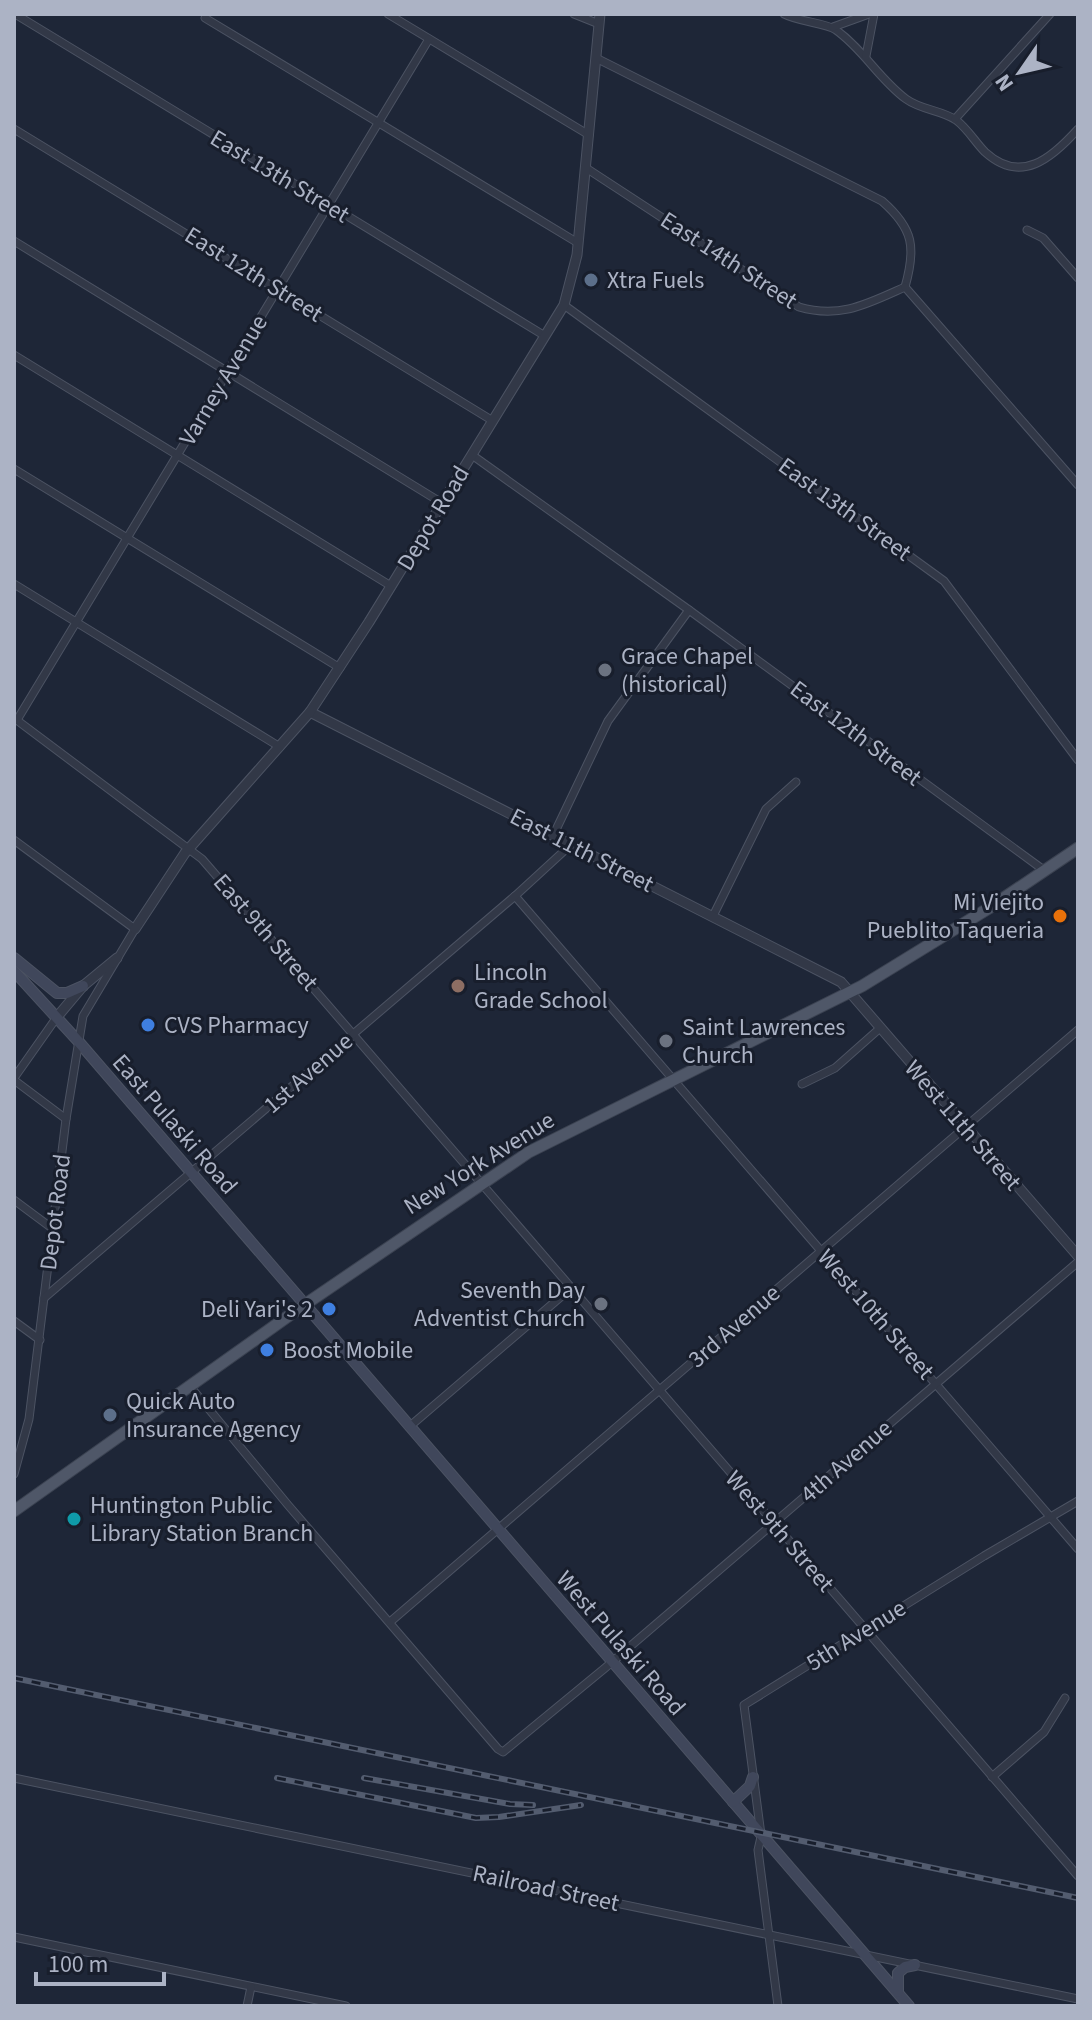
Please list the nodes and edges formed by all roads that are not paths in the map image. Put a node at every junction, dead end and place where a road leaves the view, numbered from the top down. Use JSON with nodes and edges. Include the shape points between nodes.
{"nodes":[{"id":1,"x":15,"y":14,"type":"edge"},
{"id":2,"x":388,"y":14,"type":"edge"},
{"id":3,"x":574,"y":14,"type":"edge"},
{"id":4,"x":784,"y":14,"type":"edge"},
{"id":5,"x":872,"y":14,"type":"edge"},
{"id":6,"x":1050,"y":14,"type":"edge"},
{"id":7,"x":205,"y":18,"type":"dead end"},
{"id":8,"x":600,"y":19,"type":"edge"},
{"id":9,"x":833,"y":27,"type":"junction"},
{"id":10,"x":429,"y":39,"type":"junction"},
{"id":11,"x":866,"y":56,"type":"junction"},
{"id":12,"x":596,"y":58,"type":"junction"},
{"id":13,"x":955,"y":119,"type":"junction"},
{"id":14,"x":378,"y":123,"type":"junction"},
{"id":15,"x":14,"y":129,"type":"edge"},
{"id":16,"x":1078,"y":129,"type":"edge"},
{"id":17,"x":589,"y":135,"type":"junction"},
{"id":18,"x":586,"y":168,"type":"junction"},
{"id":19,"x":329,"y":206,"type":"junction"},
{"id":20,"x":1027,"y":230,"type":"dead end"},
{"id":21,"x":14,"y":241,"type":"edge"},
{"id":22,"x":578,"y":243,"type":"junction"},
{"id":23,"x":1078,"y":278,"type":"edge"},
{"id":24,"x":905,"y":287,"type":"junction"},
{"id":25,"x":277,"y":289,"type":"junction"},
{"id":26,"x":564,"y":305,"type":"junction"},
{"id":27,"x":545,"y":336,"type":"junction"},
{"id":28,"x":14,"y":355,"type":"edge"},
{"id":29,"x":228,"y":371,"type":"junction"},
{"id":30,"x":493,"y":421,"type":"junction"},
{"id":31,"x":178,"y":455,"type":"junction"},
{"id":32,"x":472,"y":455,"type":"junction"},
{"id":33,"x":14,"y":469,"type":"edge"},
{"id":34,"x":1078,"y":485,"type":"edge"},
{"id":35,"x":442,"y":503,"type":"junction"},
{"id":36,"x":127,"y":538,"type":"junction"},
{"id":37,"x":14,"y":584,"type":"edge"},
{"id":38,"x":391,"y":586,"type":"junction"},
{"id":39,"x":689,"y":610,"type":"junction"},
{"id":40,"x":77,"y":621,"type":"junction"},
{"id":41,"x":340,"y":668,"type":"junction"},
{"id":42,"x":310,"y":712,"type":"junction"},
{"id":43,"x":15,"y":719,"type":"edge"},
{"id":44,"x":280,"y":747,"type":"junction"},
{"id":45,"x":1078,"y":760,"type":"edge"},
{"id":46,"x":796,"y":782,"type":"dead end"},
{"id":47,"x":553,"y":836,"type":"junction"},
{"id":48,"x":14,"y":840,"type":"edge"},
{"id":49,"x":568,"y":844,"type":"junction"},
{"id":50,"x":189,"y":848,"type":"junction"},
{"id":51,"x":1078,"y":848,"type":"edge"},
{"id":52,"x":1045,"y":871,"type":"junction"},
{"id":53,"x":515,"y":896,"type":"junction"},
{"id":54,"x":713,"y":916,"type":"junction"},
{"id":55,"x":135,"y":929,"type":"junction"},
{"id":56,"x":14,"y":958,"type":"edge"},
{"id":57,"x":117,"y":958,"type":"junction"},
{"id":58,"x":14,"y":971,"type":"edge"},
{"id":59,"x":83,"y":986,"type":"junction"},
{"id":60,"x":849,"y":992,"type":"junction"},
{"id":61,"x":57,"y":1017,"type":"junction"},
{"id":62,"x":879,"y":1029,"type":"junction"},
{"id":63,"x":1078,"y":1030,"type":"edge"},
{"id":64,"x":354,"y":1033,"type":"junction"},
{"id":65,"x":78,"y":1041,"type":"junction"},
{"id":66,"x":14,"y":1079,"type":"edge"},
{"id":67,"x":675,"y":1080,"type":"junction"},
{"id":68,"x":802,"y":1084,"type":"dead end"},
{"id":69,"x":66,"y":1119,"type":"junction"},
{"id":70,"x":964,"y":1127,"type":"junction"},
{"id":71,"x":190,"y":1174,"type":"junction"},
{"id":72,"x":482,"y":1185,"type":"junction"},
{"id":73,"x":14,"y":1200,"type":"edge"},
{"id":74,"x":53,"y":1229,"type":"junction"},
{"id":75,"x":822,"y":1250,"type":"junction"},
{"id":76,"x":1078,"y":1259,"type":"edge"},
{"id":77,"x":571,"y":1288,"type":"junction"},
{"id":78,"x":44,"y":1298,"type":"junction"},
{"id":79,"x":304,"y":1305,"type":"junction"},
{"id":80,"x":14,"y":1321,"type":"edge"},
{"id":81,"x":40,"y":1340,"type":"junction"},
{"id":82,"x":936,"y":1384,"type":"junction"},
{"id":83,"x":189,"y":1385,"type":"junction"},
{"id":84,"x":660,"y":1391,"type":"junction"},
{"id":85,"x":409,"y":1427,"type":"junction"},
{"id":86,"x":14,"y":1442,"type":"edge"},
{"id":87,"x":22,"y":1449,"type":"junction"},
{"id":88,"x":14,"y":1474,"type":"edge"},
{"id":89,"x":1078,"y":1501,"type":"edge"},
{"id":90,"x":14,"y":1511,"type":"edge"},
{"id":91,"x":1049,"y":1516,"type":"junction"},
{"id":92,"x":773,"y":1523,"type":"junction"},
{"id":93,"x":498,"y":1530,"type":"junction"},
{"id":94,"x":1078,"y":1549,"type":"edge"},
{"id":95,"x":390,"y":1622,"type":"junction"},
{"id":96,"x":864,"y":1629,"type":"junction"},
{"id":97,"x":611,"y":1663,"type":"junction"},
{"id":98,"x":1065,"y":1698,"type":"dead end"},
{"id":99,"x":753,"y":1777,"type":"junction"},
{"id":100,"x":992,"y":1777,"type":"junction"},
{"id":101,"x":14,"y":1778,"type":"edge"},
{"id":102,"x":733,"y":1802,"type":"junction"},
{"id":103,"x":761,"y":1832,"type":"junction"},
{"id":104,"x":1078,"y":1876,"type":"edge"},
{"id":105,"x":769,"y":1935,"type":"junction"},
{"id":106,"x":14,"y":1937,"type":"edge"},
{"id":107,"x":864,"y":1954,"type":"junction"},
{"id":108,"x":915,"y":1965,"type":"junction"},
{"id":109,"x":251,"y":1987,"type":"junction"},
{"id":110,"x":898,"y":1994,"type":"junction"},
{"id":111,"x":1078,"y":1999,"type":"edge"},
{"id":112,"x":247,"y":2006,"type":"edge"},
{"id":113,"x":346,"y":2006,"type":"edge"},
{"id":114,"x":778,"y":2006,"type":"edge"},
{"id":115,"x":909,"y":2006,"type":"edge"}],
"edges":[{"from":1,"to":19,"type":"street","name":"East 13th Street"},
{"from":2,"to":10,"type":"street"},
{"from":3,"to":8,"type":"street"},
{"from":4,"to":9,"type":"street"},
{"from":5,"to":9,"type":"street"},
{"from":5,"to":11,"type":"street"},
{"from":6,"to":13,"type":"street"},
{"from":7,"to":14,"type":"street"},
{"from":8,"to":12,"type":"street","name":"Depot Road"},
{"from":9,"to":11,"type":"street"},
{"from":10,"to":14,"type":"street","name":"Varney Avenue"},
{"from":10,"to":17,"type":"street"},
{"from":11,"to":13,"type":"street","via":[[908,101]]},
{"from":12,"to":17,"type":"street","name":"Depot Road"},
{"from":12,"to":24,"type":"street","via":[[882,201],[910,235]]},
{"from":13,"to":16,"type":"street","via":[[995,160],[1015,167],[1039,164]]},
{"from":14,"to":19,"type":"street","name":"Varney Avenue"},
{"from":14,"to":22,"type":"street"},
{"from":15,"to":25,"type":"street","name":"East 12th Street"},
{"from":17,"to":18,"type":"street","name":"Depot Road"},
{"from":18,"to":22,"type":"street","name":"Depot Road"},
{"from":18,"to":24,"type":"street","name":"East 14th Street","via":[[799,307],[818,313],[853,309]]},
{"from":19,"to":25,"type":"street","name":"Varney Avenue"},
{"from":19,"to":27,"type":"street","name":"East 13th Street"},
{"from":20,"to":23,"type":"street","via":[[1043,238]]},
{"from":21,"to":29,"type":"street"},
{"from":22,"to":26,"type":"street","name":"Depot Road"},
{"from":24,"to":34,"type":"street"},
{"from":25,"to":29,"type":"street","name":"Varney Avenue"},
{"from":25,"to":30,"type":"street","name":"East 12th Street"},
{"from":26,"to":27,"type":"street","name":"Depot Road"},
{"from":26,"to":45,"type":"street","name":"East 13th Street","via":[[944,581]]},
{"from":27,"to":30,"type":"street","name":"Depot Road"},
{"from":28,"to":31,"type":"street"},
{"from":29,"to":31,"type":"street","name":"Varney Avenue"},
{"from":29,"to":35,"type":"street"},
{"from":30,"to":32,"type":"street","name":"Depot Road"},
{"from":31,"to":36,"type":"street","name":"Varney Avenue"},
{"from":31,"to":38,"type":"street"},
{"from":32,"to":35,"type":"street","name":"Depot Road"},
{"from":32,"to":39,"type":"street","name":"East 12th Street"},
{"from":33,"to":36,"type":"street"},
{"from":35,"to":38,"type":"street","name":"Depot Road"},
{"from":36,"to":40,"type":"street","name":"Varney Avenue"},
{"from":36,"to":41,"type":"street"},
{"from":37,"to":40,"type":"street"},
{"from":38,"to":41,"type":"street","name":"Depot Road"},
{"from":39,"to":47,"type":"street","via":[[608,721]]},
{"from":39,"to":52,"type":"street","name":"East 12th Street"},
{"from":40,"to":43,"type":"street","name":"Varney Avenue"},
{"from":40,"to":44,"type":"street"},
{"from":41,"to":42,"type":"street","name":"Depot Road"},
{"from":42,"to":44,"type":"street","name":"Depot Road"},
{"from":42,"to":47,"type":"street","name":"East 11th Street"},
{"from":43,"to":50,"type":"street","name":"East 9th Street"},
{"from":44,"to":50,"type":"street","name":"Depot Road"},
{"from":46,"to":54,"type":"street","via":[[766,809]]},
{"from":47,"to":49,"type":"street","name":"East 11th Street"},
{"from":48,"to":55,"type":"street"},
{"from":49,"to":53,"type":"street","name":"1st Avenue"},
{"from":49,"to":54,"type":"street","name":"East 11th Street"},
{"from":50,"to":55,"type":"street","name":"Depot Road"},
{"from":50,"to":64,"type":"street","name":"East 9th Street"},
{"from":51,"to":52,"type":"main road","name":"New York Avenue"},
{"from":52,"to":60,"type":"main road","name":"New York Avenue"},
{"from":53,"to":64,"type":"street","name":"1st Avenue"},
{"from":53,"to":67,"type":"street","name":"West 10th Street"},
{"from":54,"to":60,"type":"street","name":"East 11th Street","via":[[835,978]]},
{"from":55,"to":57,"type":"street","name":"Depot Road"},
{"from":56,"to":59,"type":"main road","via":[[57,993]]},
{"from":57,"to":59,"type":"street","name":"Depot Road"},
{"from":57,"to":65,"type":"street","name":"Depot Road","via":[[83,1016]]},
{"from":58,"to":61,"type":"main road","name":"East Pulaski Road"},
{"from":59,"to":61,"type":"street","name":"Depot Road"},
{"from":60,"to":62,"type":"street","name":"West 11th Street"},
{"from":60,"to":67,"type":"main road","name":"New York Avenue"},
{"from":61,"to":65,"type":"main road","name":"East Pulaski Road"},
{"from":61,"to":66,"type":"street"},
{"from":62,"to":68,"type":"street","via":[[835,1068]]},
{"from":62,"to":70,"type":"street","name":"West 11th Street"},
{"from":63,"to":70,"type":"street","name":"3rd Avenue"},
{"from":64,"to":71,"type":"street","name":"1st Avenue"},
{"from":64,"to":72,"type":"street","name":"East 9th Street"},
{"from":65,"to":69,"type":"street","name":"Depot Road"},
{"from":65,"to":71,"type":"main road","name":"East Pulaski Road"},
{"from":66,"to":69,"type":"street"},
{"from":67,"to":72,"type":"main road","name":"New York Avenue","via":[[529,1152]]},
{"from":67,"to":75,"type":"street","name":"West 10th Street"},
{"from":69,"to":74,"type":"street","name":"Depot Road"},
{"from":70,"to":75,"type":"street","name":"3rd Avenue"},
{"from":70,"to":76,"type":"street","name":"West 11th Street"},
{"from":71,"to":78,"type":"street","name":"1st Avenue"},
{"from":71,"to":79,"type":"main road","name":"East Pulaski Road"},
{"from":72,"to":77,"type":"street","name":"West 9th Street"},
{"from":72,"to":79,"type":"main road","name":"New York Avenue"},
{"from":73,"to":74,"type":"street"},
{"from":74,"to":78,"type":"street","name":"Depot Road"},
{"from":75,"to":82,"type":"street","name":"West 10th Street"},
{"from":75,"to":84,"type":"street","name":"3rd Avenue"},
{"from":76,"to":82,"type":"street","name":"4th Avenue"},
{"from":77,"to":84,"type":"street","name":"West 9th Street"},
{"from":77,"to":85,"type":"street"},
{"from":78,"to":81,"type":"street","name":"Depot Road"},
{"from":79,"to":83,"type":"main road","name":"New York Avenue"},
{"from":79,"to":85,"type":"main road","name":"West Pulaski Road"},
{"from":80,"to":81,"type":"street"},
{"from":81,"to":87,"type":"street","name":"Depot Road"},
{"from":82,"to":91,"type":"street","name":"West 10th Street"},
{"from":82,"to":92,"type":"street","name":"4th Avenue"},
{"from":83,"to":90,"type":"main road","name":"New York Avenue"},
{"from":83,"to":95,"type":"street"},
{"from":84,"to":92,"type":"street","name":"West 9th Street"},
{"from":84,"to":93,"type":"street","name":"3rd Avenue"},
{"from":85,"to":93,"type":"main road","name":"West Pulaski Road"},
{"from":86,"to":87,"type":"street"},
{"from":87,"to":88,"type":"street","name":"Depot Road"},
{"from":89,"to":91,"type":"street","name":"5th Avenue"},
{"from":91,"to":94,"type":"street","name":"West 10th Street"},
{"from":91,"to":96,"type":"street","name":"5th Avenue"},
{"from":92,"to":96,"type":"street","name":"West 9th Street"},
{"from":92,"to":97,"type":"street","name":"4th Avenue"},
{"from":93,"to":95,"type":"street","name":"3rd Avenue"},
{"from":93,"to":97,"type":"main road","name":"West Pulaski Road"},
{"from":95,"to":97,"type":"street","name":"4th Avenue","via":[[503,1752]]},
{"from":96,"to":99,"type":"street","name":"5th Avenue","via":[[744,1705]]},
{"from":96,"to":100,"type":"street","name":"West 9th Street"},
{"from":97,"to":102,"type":"main road","name":"West Pulaski Road"},
{"from":98,"to":100,"type":"street","via":[[1044,1732]]},
{"from":99,"to":102,"type":"main road"},
{"from":99,"to":103,"type":"street","name":"5th Avenue"},
{"from":100,"to":104,"type":"street","name":"West 9th Street"},
{"from":101,"to":105,"type":"street","name":"Railroad Street"},
{"from":102,"to":103,"type":"main road","name":"West Pulaski Road"},
{"from":103,"to":105,"type":"street","name":"5th Avenue","via":[[758,1850]]},
{"from":103,"to":107,"type":"main road","name":"West Pulaski Road"},
{"from":105,"to":107,"type":"street","name":"Railroad Street"},
{"from":105,"to":114,"type":"street","name":"5th Avenue"},
{"from":106,"to":109,"type":"street"},
{"from":107,"to":108,"type":"street","name":"Railroad Street"},
{"from":107,"to":110,"type":"main road","name":"West Pulaski Road"},
{"from":108,"to":110,"type":"main road","via":[[898,1973]]},
{"from":108,"to":111,"type":"street","name":"Railroad Street"},
{"from":109,"to":112,"type":"street"},
{"from":109,"to":113,"type":"street"},
{"from":110,"to":115,"type":"main road","name":"West Pulaski Road"}]}
